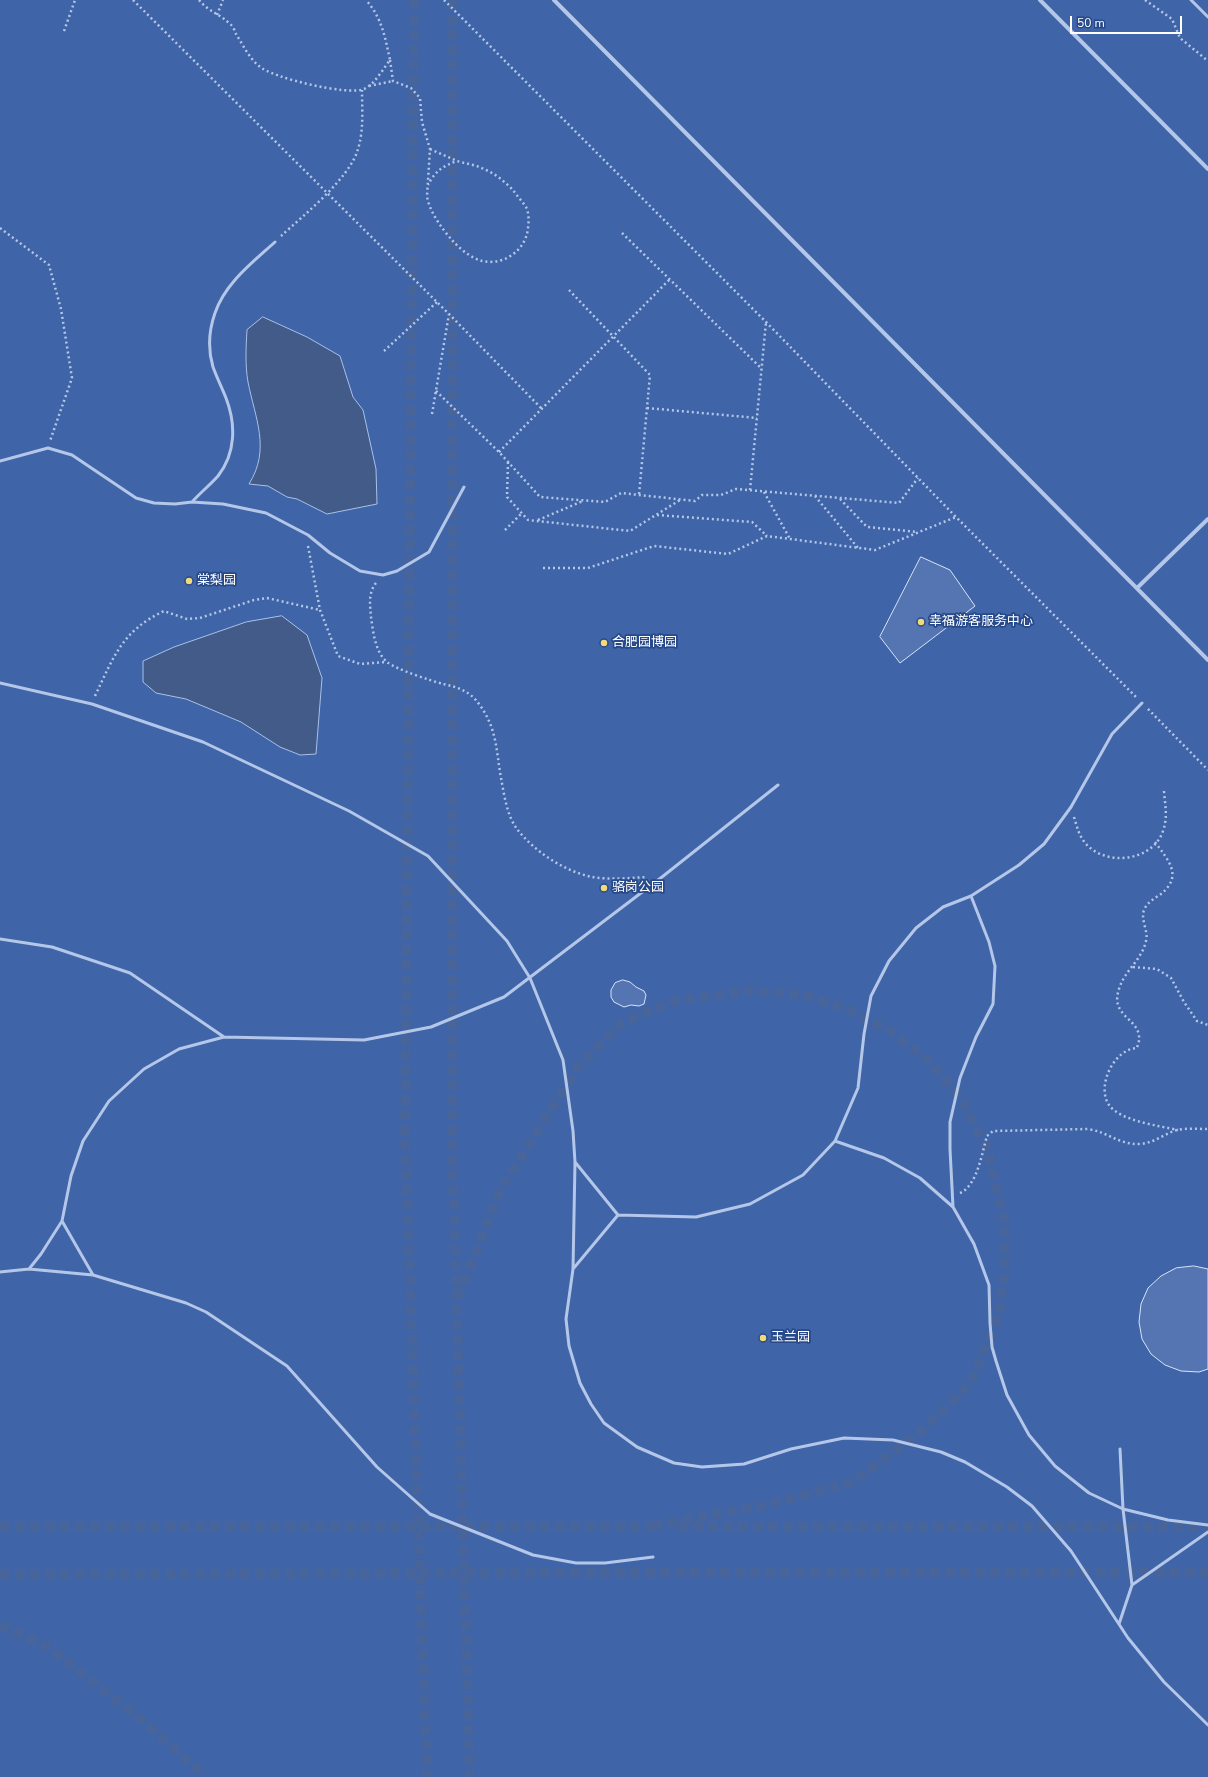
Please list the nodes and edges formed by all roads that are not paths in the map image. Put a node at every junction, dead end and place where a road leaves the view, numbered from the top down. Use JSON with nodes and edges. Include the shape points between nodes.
{"nodes":[{"id":1,"x":554,"y":0,"type":"edge"},
{"id":2,"x":1040,"y":0,"type":"edge"},
{"id":3,"x":1191,"y":0,"type":"edge"},
{"id":4,"x":1208,"y":17,"type":"edge"},
{"id":5,"x":1208,"y":169,"type":"edge"},
{"id":6,"x":275,"y":242,"type":"road end"},
{"id":7,"x":0,"y":460,"type":"edge"},
{"id":8,"x":464,"y":487,"type":"dead end"},
{"id":9,"x":192,"y":502,"type":"junction"},
{"id":10,"x":1208,"y":519,"type":"edge"},
{"id":11,"x":1137,"y":588,"type":"junction"},
{"id":12,"x":1208,"y":660,"type":"edge"},
{"id":13,"x":0,"y":683,"type":"edge"},
{"id":14,"x":1142,"y":703,"type":"road end"},
{"id":15,"x":778,"y":785,"type":"dead end"},
{"id":16,"x":971,"y":896,"type":"junction"},
{"id":17,"x":0,"y":939,"type":"edge"},
{"id":18,"x":530,"y":978,"type":"junction"},
{"id":19,"x":224,"y":1037,"type":"junction"},
{"id":20,"x":835,"y":1141,"type":"junction"},
{"id":21,"x":575,"y":1162,"type":"junction"},
{"id":22,"x":953,"y":1207,"type":"junction"},
{"id":23,"x":618,"y":1215,"type":"junction"},
{"id":24,"x":62,"y":1221,"type":"junction"},
{"id":25,"x":29,"y":1269,"type":"junction"},
{"id":26,"x":573,"y":1269,"type":"junction"},
{"id":27,"x":0,"y":1272,"type":"edge"},
{"id":28,"x":93,"y":1275,"type":"junction"},
{"id":29,"x":1120,"y":1449,"type":"dead end"},
{"id":30,"x":1123,"y":1509,"type":"junction"},
{"id":31,"x":1208,"y":1525,"type":"edge"},
{"id":32,"x":1208,"y":1532,"type":"edge"},
{"id":33,"x":654,"y":1557,"type":"dead end"},
{"id":34,"x":1132,"y":1585,"type":"junction"},
{"id":35,"x":1119,"y":1624,"type":"junction"},
{"id":36,"x":1208,"y":1725,"type":"edge"}],
"edges":[{"from":1,"to":11,"type":"street"},
{"from":2,"to":5,"type":"street"},
{"from":3,"to":4,"type":"lane"},
{"from":6,"to":9,"type":"lane","via":[[248,266],[229,288],[215,312],[211,327],[210,351],[213,367],[227,399],[232,420],[233,442],[218,476]]},
{"from":7,"to":9,"type":"lane","via":[[48,448],[72,455],[136,498],[154,503]]},
{"from":8,"to":9,"type":"lane","via":[[429,552],[397,571],[383,575],[360,571],[330,553],[308,535],[266,513],[222,504]]},
{"from":10,"to":11,"type":"street"},
{"from":11,"to":12,"type":"street"},
{"from":13,"to":18,"type":"lane","via":[[92,704],[203,742],[348,812],[428,856],[507,941]]},
{"from":14,"to":16,"type":"lane","via":[[1112,734],[1071,806],[1044,844],[1019,865]]},
{"from":15,"to":18,"type":"lane"},
{"from":16,"to":20,"type":"lane","via":[[943,907],[916,928],[889,961],[871,996],[858,1088]]},
{"from":16,"to":22,"type":"lane","via":[[989,942],[995,966],[993,1004],[960,1078],[950,1122]]},
{"from":17,"to":19,"type":"lane","via":[[52,947],[130,973]]},
{"from":18,"to":19,"type":"lane","via":[[504,997],[431,1027],[364,1040]]},
{"from":18,"to":21,"type":"lane","via":[[563,1060]]},
{"from":19,"to":24,"type":"lane","via":[[179,1049],[144,1069],[109,1101],[83,1141],[71,1176]]},
{"from":20,"to":22,"type":"lane","via":[[884,1158],[920,1178]]},
{"from":20,"to":23,"type":"lane","via":[[803,1175],[750,1204],[696,1217]]},
{"from":21,"to":23,"type":"lane"},
{"from":21,"to":26,"type":"lane"},
{"from":22,"to":30,"type":"lane","via":[[974,1244],[989,1285],[992,1347],[1007,1394],[1029,1435],[1055,1466],[1089,1493]]},
{"from":23,"to":26,"type":"lane"},
{"from":24,"to":25,"type":"lane"},
{"from":24,"to":28,"type":"lane"},
{"from":25,"to":27,"type":"lane"},
{"from":25,"to":28,"type":"lane"},
{"from":26,"to":35,"type":"lane","via":[[566,1318],[569,1346],[580,1382],[604,1423],[637,1447],[674,1462],[702,1467],[744,1464],[791,1449],[844,1438],[893,1440],[941,1452],[985,1472],[1032,1506],[1071,1552]]},
{"from":28,"to":33,"type":"lane","via":[[186,1303],[206,1312],[287,1366],[377,1467],[430,1514],[533,1555],[576,1563],[604,1563]]},
{"from":29,"to":30,"type":"lane"},
{"from":30,"to":31,"type":"lane","via":[[1168,1520]]},
{"from":30,"to":34,"type":"lane"},
{"from":32,"to":34,"type":"lane"},
{"from":34,"to":35,"type":"lane"},
{"from":35,"to":36,"type":"lane","via":[[1164,1682]]}]}
